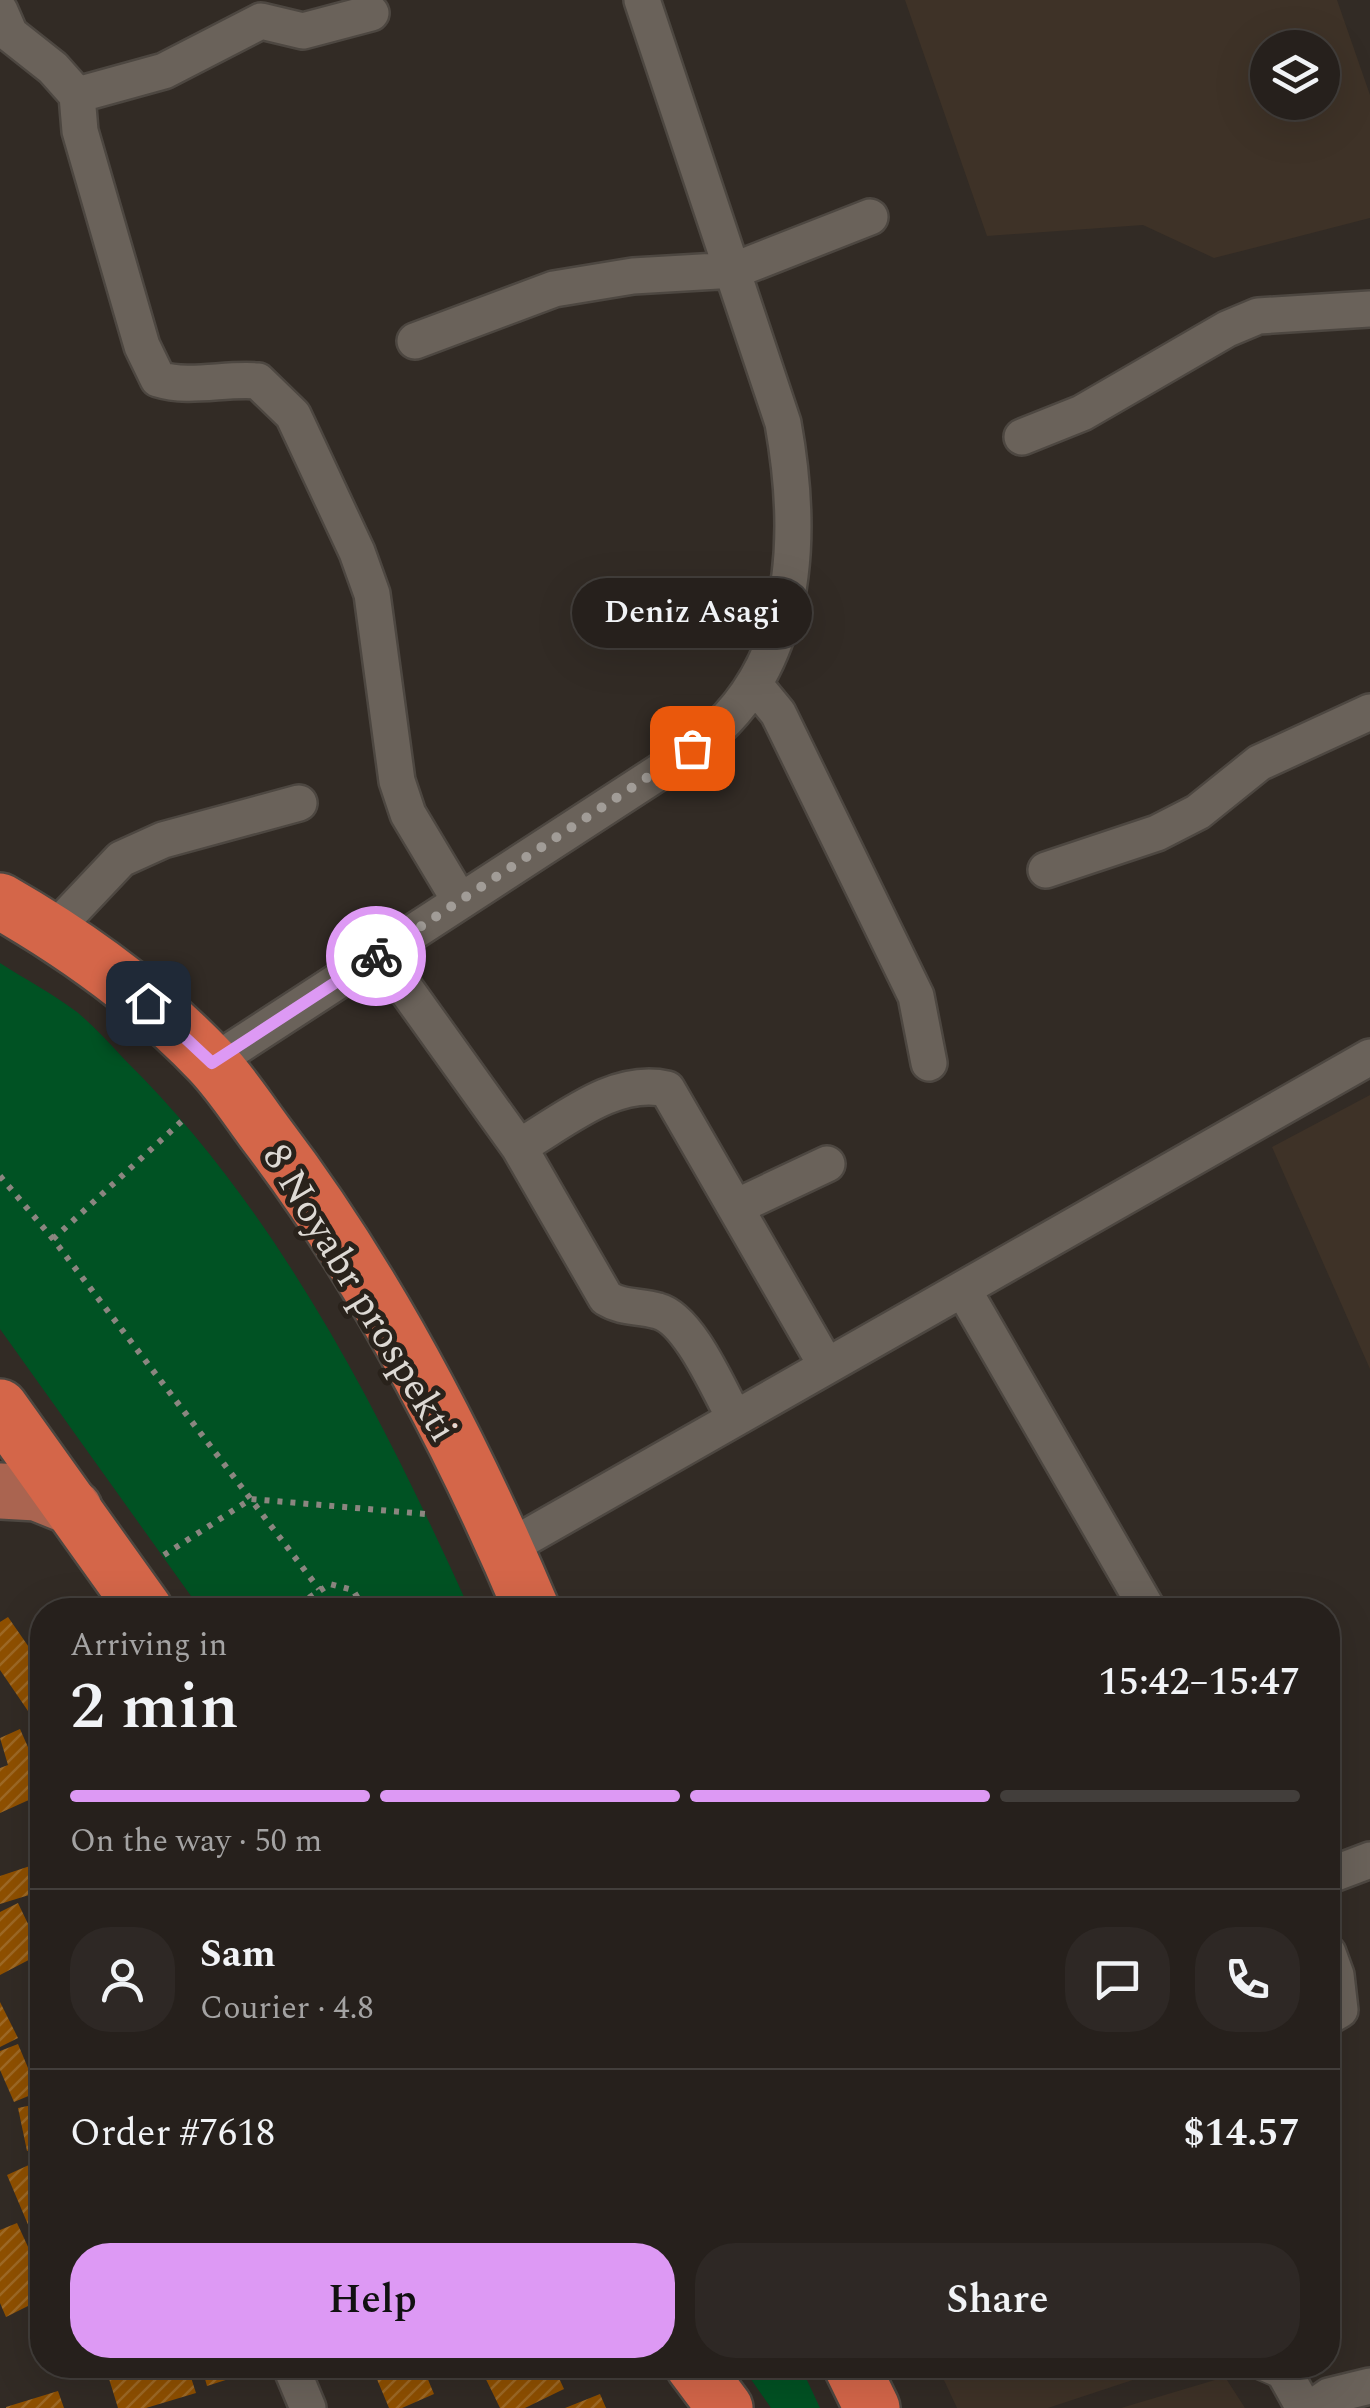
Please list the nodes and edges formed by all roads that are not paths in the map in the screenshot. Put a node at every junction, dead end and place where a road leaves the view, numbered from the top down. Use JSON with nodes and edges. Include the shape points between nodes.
{"nodes":[{"id":1,"x":642,"y":0,"type":"edge"},
{"id":2,"x":0,"y":11,"type":"edge"},
{"id":3,"x":257,"y":11,"type":"edge"},
{"id":4,"x":371,"y":14,"type":"dead end"},
{"id":5,"x":77,"y":95,"type":"junction"},
{"id":6,"x":870,"y":217,"type":"dead end"},
{"id":7,"x":735,"y":270,"type":"junction"},
{"id":8,"x":1370,"y":309,"type":"edge"},
{"id":9,"x":416,"y":341,"type":"dead end"},
{"id":10,"x":1022,"y":437,"type":"dead end"},
{"id":11,"x":754,"y":685,"type":"junction"},
{"id":12,"x":1370,"y":712,"type":"edge"},
{"id":13,"x":300,"y":804,"type":"dead end"},
{"id":14,"x":1046,"y":870,"type":"dead end"},
{"id":15,"x":0,"y":900,"type":"edge"},
{"id":16,"x":460,"y":901,"type":"junction"},
{"id":17,"x":53,"y":932,"type":"junction"},
{"id":18,"x":380,"y":953,"type":"junction"},
{"id":19,"x":1370,"y":1057,"type":"edge"},
{"id":20,"x":212,"y":1063,"type":"junction"},
{"id":21,"x":929,"y":1063,"type":"dead end"},
{"id":22,"x":519,"y":1148,"type":"junction"},
{"id":23,"x":827,"y":1164,"type":"dead end"},
{"id":24,"x":736,"y":1207,"type":"junction"},
{"id":25,"x":964,"y":1290,"type":"junction"},
{"id":26,"x":826,"y":1365,"type":"junction"},
{"id":27,"x":0,"y":1407,"type":"edge"},
{"id":28,"x":734,"y":1417,"type":"junction"},
{"id":29,"x":0,"y":1491,"type":"edge"},
{"id":30,"x":74,"y":1508,"type":"junction"},
{"id":31,"x":506,"y":1549,"type":"junction"},
{"id":32,"x":137,"y":1598,"type":"edge"},
{"id":33,"x":517,"y":1598,"type":"edge"},
{"id":34,"x":527,"y":1598,"type":"edge"},
{"id":35,"x":1141,"y":1598,"type":"edge"},
{"id":36,"x":1370,"y":1860,"type":"edge"},
{"id":37,"x":1340,"y":1871,"type":"edge"},
{"id":38,"x":295,"y":2378,"type":"edge"},
{"id":39,"x":703,"y":2378,"type":"edge"},
{"id":40,"x":857,"y":2378,"type":"edge"},
{"id":41,"x":1370,"y":2386,"type":"edge"},
{"id":42,"x":308,"y":2408,"type":"edge"},
{"id":43,"x":725,"y":2408,"type":"edge"},
{"id":44,"x":872,"y":2408,"type":"edge"},
{"id":45,"x":1312,"y":2408,"type":"edge"}],
"edges":[{"from":1,"to":7,"type":"street"},
{"from":2,"to":5,"type":"street","via":[[10,34]]},
{"from":3,"to":4,"type":"street","via":[[304,31]]},
{"from":3,"to":5,"type":"street","via":[[164,71]]},
{"from":5,"to":16,"type":"street","via":[[80,131],[142,346],[158,379],[179,386],[258,380],[293,415],[372,594],[397,781],[408,814]]},
{"from":6,"to":7,"type":"street"},
{"from":7,"to":9,"type":"street","via":[[554,288]]},
{"from":7,"to":11,"type":"street","via":[[783,424],[795,490],[791,584]]},
{"from":8,"to":10,"type":"street","via":[[1258,316],[1082,413]]},
{"from":11,"to":16,"type":"street","via":[[717,729],[667,767]]},
{"from":11,"to":21,"type":"street","via":[[778,713],[886,928],[916,996]]},
{"from":12,"to":14,"type":"street","via":[[1260,763],[1198,812],[1157,834]]},
{"from":13,"to":17,"type":"street","via":[[163,840],[122,858]]},
{"from":15,"to":17,"type":"highway","name":"8 Noyabr prospekti"},
{"from":16,"to":18,"type":"street"},
{"from":17,"to":20,"type":"highway","name":"8 Noyabr prospekti","via":[[107,968]]},
{"from":18,"to":20,"type":"street"},
{"from":18,"to":22,"type":"street"},
{"from":19,"to":25,"type":"street"},
{"from":20,"to":31,"type":"highway","name":"8 Noyabr prospekti","via":[[300,1179],[363,1278]]},
{"from":22,"to":24,"type":"street","via":[[623,1087],[668,1089]]},
{"from":22,"to":28,"type":"street","via":[[606,1298],[680,1322]]},
{"from":23,"to":24,"type":"street"},
{"from":24,"to":26,"type":"street"},
{"from":25,"to":26,"type":"street"},
{"from":25,"to":35,"type":"street"},
{"from":26,"to":28,"type":"street"},
{"from":27,"to":30,"type":"highway"},
{"from":28,"to":31,"type":"street"},
{"from":29,"to":30,"type":"main road","via":[[37,1493]]},
{"from":30,"to":32,"type":"highway"},
{"from":31,"to":33,"type":"highway"},
{"from":31,"to":34,"type":"highway","name":"8 Noyabr prospekti"},
{"from":36,"to":37,"type":"street"},
{"from":38,"to":42,"type":"street"},
{"from":39,"to":43,"type":"highway"},
{"from":40,"to":44,"type":"highway"},
{"from":41,"to":45,"type":"street","via":[[1329,2396]]}]}
